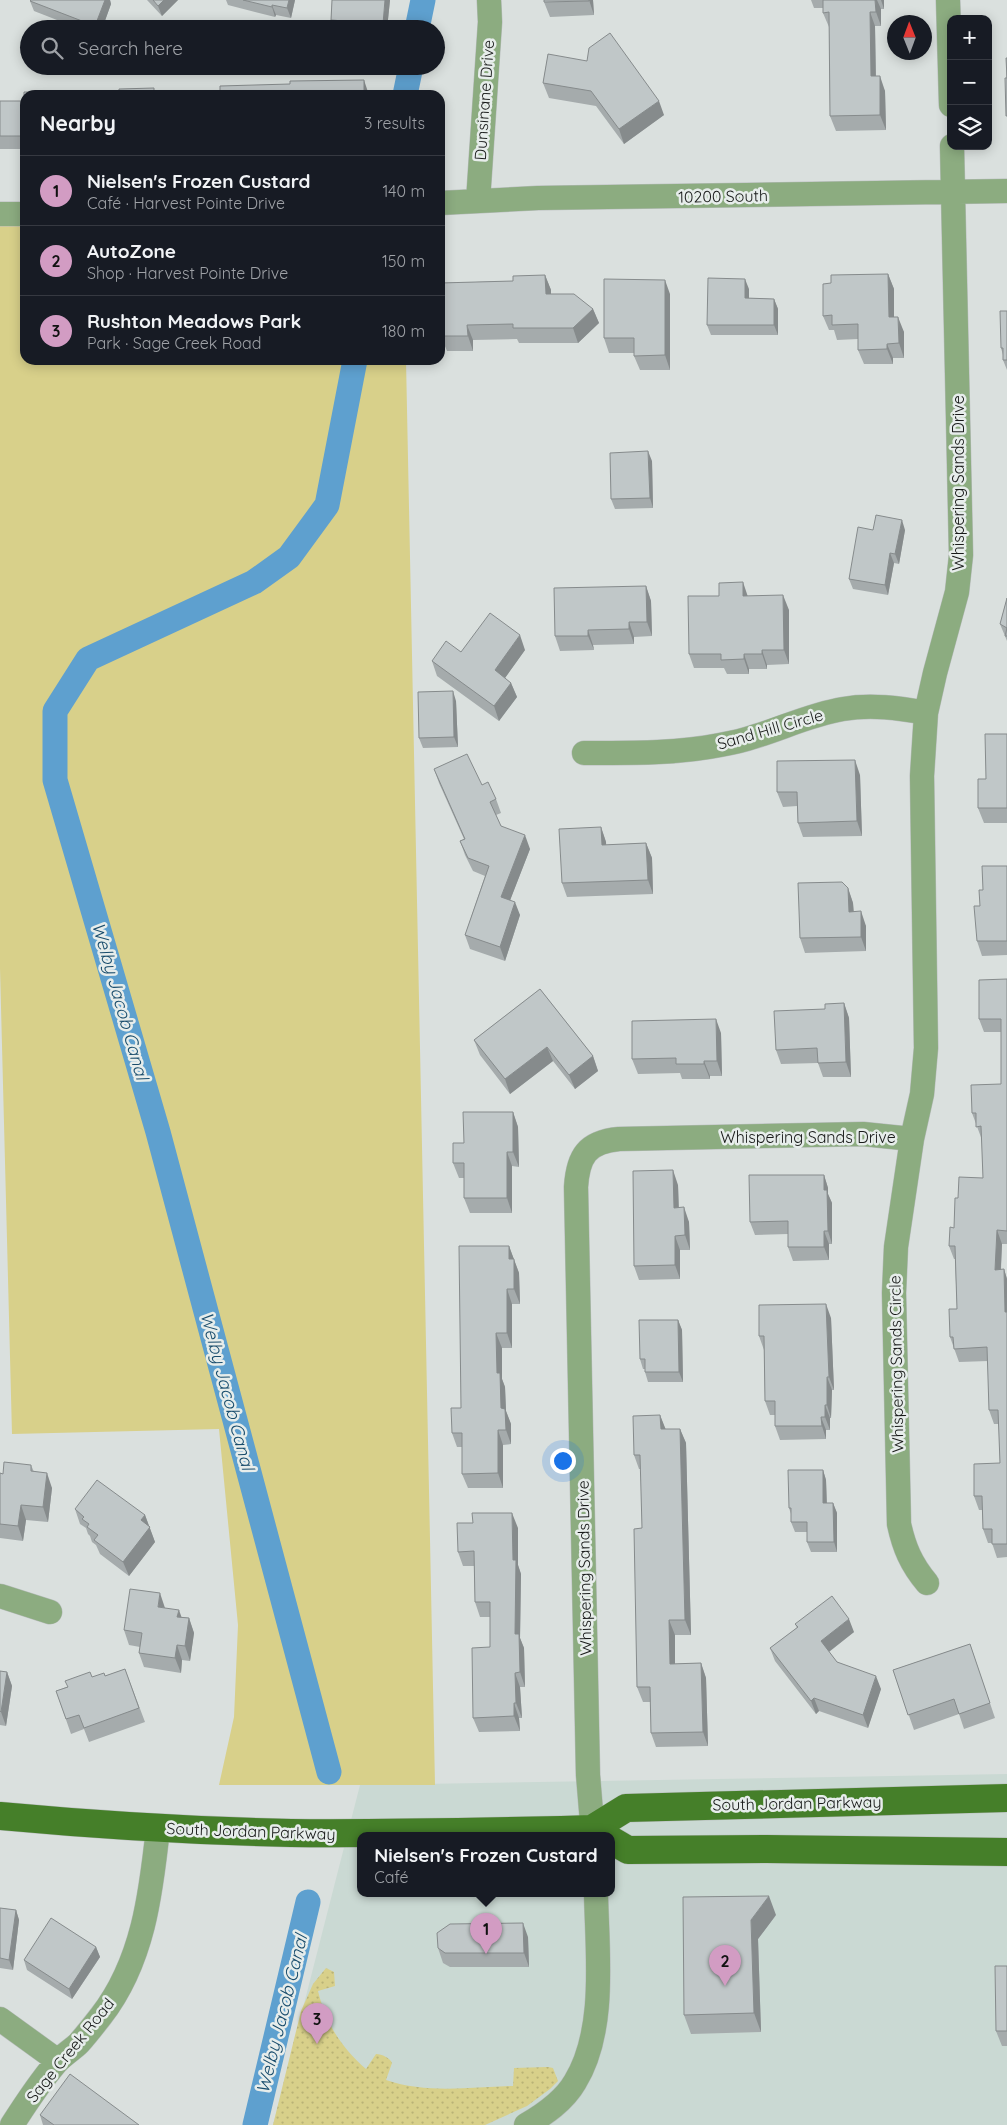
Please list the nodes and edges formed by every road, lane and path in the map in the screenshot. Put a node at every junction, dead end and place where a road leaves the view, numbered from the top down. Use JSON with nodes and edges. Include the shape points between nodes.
{"nodes":[{"id":1,"x":489,"y":0,"type":"edge"},
{"id":2,"x":948,"y":0,"type":"edge"},
{"id":3,"x":950,"y":60,"type":"edge"},
{"id":4,"x":952,"y":150,"type":"edge"},
{"id":5,"x":954,"y":192,"type":"junction"},
{"id":6,"x":1007,"y":192,"type":"edge"},
{"id":7,"x":478,"y":201,"type":"junction"},
{"id":8,"x":445,"y":203,"type":"edge"},
{"id":9,"x":0,"y":214,"type":"edge"},
{"id":10,"x":20,"y":214,"type":"edge"},
{"id":11,"x":926,"y":713,"type":"junction"},
{"id":12,"x":584,"y":753,"type":"dead end"},
{"id":13,"x":912,"y":1139,"type":"junction"},
{"id":14,"x":926,"y":1583,"type":"dead end"},
{"id":15,"x":0,"y":1596,"type":"edge"},
{"id":16,"x":50,"y":1612,"type":"dead end"},
{"id":17,"x":1007,"y":1798,"type":"edge"},
{"id":18,"x":0,"y":1816,"type":"edge"},
{"id":19,"x":158,"y":1828,"type":"junction"},
{"id":20,"x":599,"y":1832,"type":"edge"},
{"id":21,"x":603,"y":1832,"type":"edge"},
{"id":22,"x":357,"y":1833,"type":"edge"},
{"id":23,"x":615,"y":1843,"type":"edge"},
{"id":24,"x":1007,"y":1852,"type":"edge"},
{"id":25,"x":596,"y":1897,"type":"edge"},
{"id":26,"x":0,"y":2019,"type":"edge"},
{"id":27,"x":58,"y":2061,"type":"junction"},
{"id":28,"x":12,"y":2125,"type":"edge"},
{"id":29,"x":526,"y":2125,"type":"edge"}],
"edges":[{"from":1,"to":7,"type":"street","name":"Dunsinane Drive"},
{"from":2,"to":3,"type":"street"},
{"from":4,"to":5,"type":"street","name":"Whispering Sands Drive"},
{"from":5,"to":6,"type":"street","name":"10200 South"},
{"from":5,"to":7,"type":"street","name":"10200 South"},
{"from":5,"to":11,"type":"street","name":"Whispering Sands Drive","via":[[961,555],[958,592]]},
{"from":7,"to":8,"type":"street","name":"10200 South"},
{"from":9,"to":10,"type":"street"},
{"from":11,"to":12,"type":"street","name":"Sand Hill Circle","via":[[877,706],[844,708],[717,746],[649,753]]},
{"from":11,"to":13,"type":"street","name":"Whispering Sands Drive","via":[[922,776],[926,1048],[922,1094]]},
{"from":13,"to":14,"type":"street","name":"Whispering Sands Circle","via":[[896,1247],[894,1293],[899,1524],[912,1565]]},
{"from":13,"to":20,"type":"street","name":"Whispering Sands Drive","via":[[863,1134],[619,1139],[596,1143],[580,1160],[576,1197],[588,1775]]},
{"from":15,"to":16,"type":"street"},
{"from":17,"to":21,"type":"main road","name":"South Jordan Parkway","via":[[626,1808]]},
{"from":18,"to":19,"type":"main road","name":"South Jordan Parkway"},
{"from":19,"to":22,"type":"main road","name":"South Jordan Parkway"},
{"from":19,"to":27,"type":"street","name":"Sage Creek Road","via":[[152,1885],[133,1959],[102,2014],[79,2043]]},
{"from":23,"to":24,"type":"main road","name":"South Jordan Parkway","via":[[628,1850],[767,1848]]},
{"from":25,"to":29,"type":"street","via":[[597,2001],[590,2048],[575,2083],[542,2116]]},
{"from":26,"to":27,"type":"street"},
{"from":27,"to":28,"type":"street","name":"Sage Creek Road"}]}
